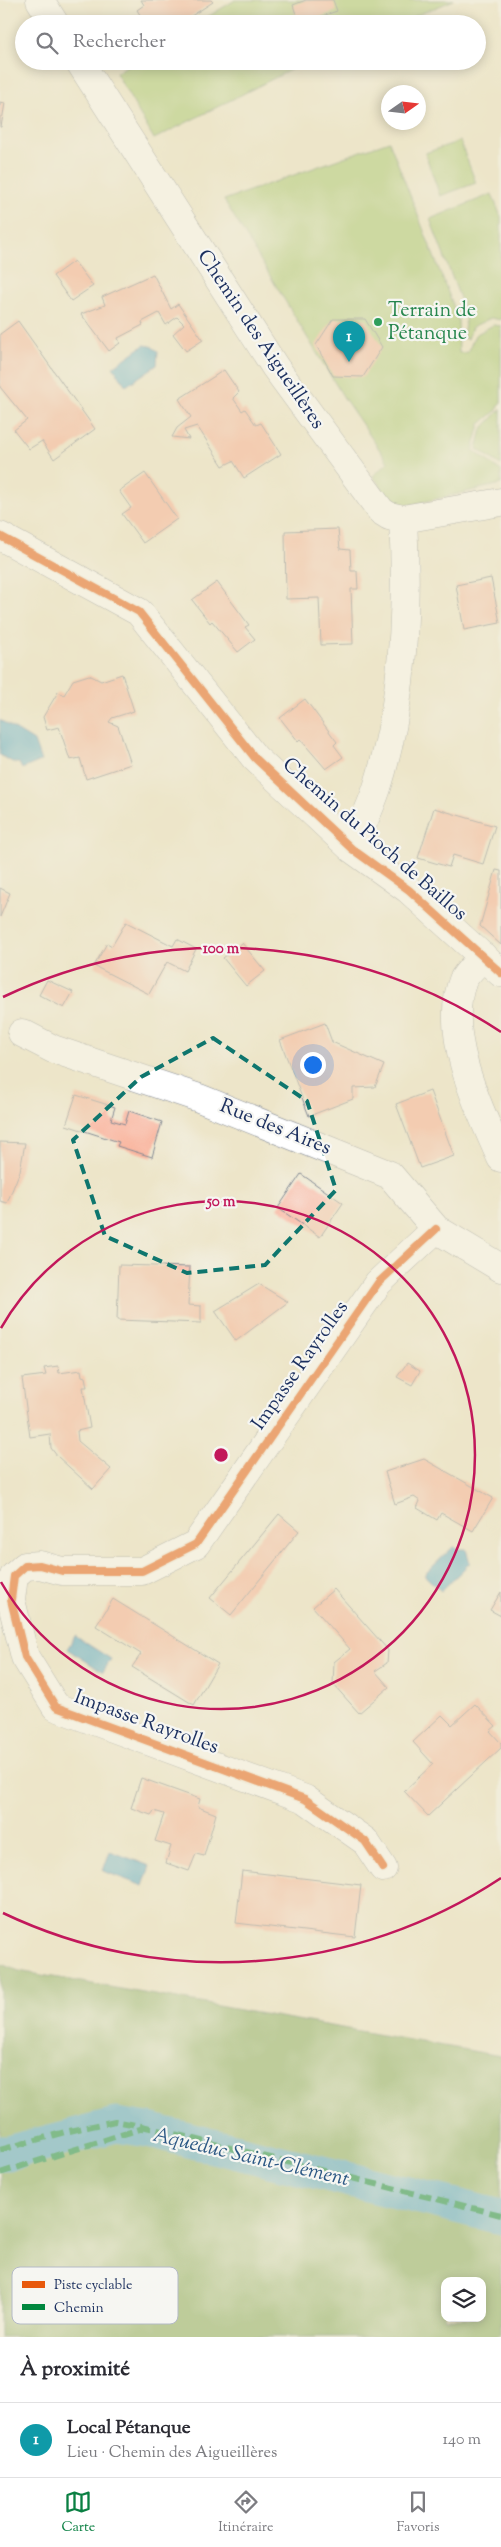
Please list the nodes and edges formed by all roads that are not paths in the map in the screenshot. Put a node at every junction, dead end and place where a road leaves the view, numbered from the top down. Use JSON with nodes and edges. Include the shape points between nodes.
{"nodes":[{"id":1,"x":40,"y":0,"type":"edge"},
{"id":2,"x":49,"y":15,"type":"edge"},
{"id":3,"x":85,"y":70,"type":"edge"},
{"id":4,"x":501,"y":502,"type":"edge"},
{"id":5,"x":403,"y":519,"type":"junction"},
{"id":6,"x":0,"y":536,"type":"edge"},
{"id":7,"x":352,"y":848,"type":"junction"},
{"id":8,"x":492,"y":965,"type":"edge"},
{"id":9,"x":22,"y":1033,"type":"dead end"},
{"id":10,"x":501,"y":1158,"type":"edge"},
{"id":11,"x":436,"y":1229,"type":"junction"},
{"id":12,"x":501,"y":1268,"type":"edge"},
{"id":13,"x":383,"y":1868,"type":"dead end"}],
"edges":[{"from":1,"to":2,"type":"street"},
{"from":3,"to":5,"type":"street","name":"Chemin des Aigueillères","via":[[275,367],[381,511]]},
{"from":4,"to":5,"type":"street"},
{"from":5,"to":7,"type":"street","via":[[406,561],[397,705],[377,788]]},
{"from":6,"to":7,"type":"street","name":"Chemin du Pioch de Baillos","via":[[139,612],[255,758]]},
{"from":7,"to":8,"type":"street","name":"Chemin du Pioch de Baillos","via":[[409,890]]},
{"from":8,"to":10,"type":"street","via":[[464,978],[457,1001],[457,1039],[483,1118]]},
{"from":9,"to":11,"type":"street","name":"Rue des Aires","via":[[53,1049],[199,1098],[390,1175]]},
{"from":11,"to":12,"type":"street","name":"Rue des Aires"},
{"from":11,"to":13,"type":"street","name":"Impasse Rayrolles","via":[[378,1283],[196,1544],[142,1571],[62,1571],[40,1565],[24,1566],[14,1576],[11,1600],[25,1657],[56,1707],[305,1799],[365,1841]]}]}
